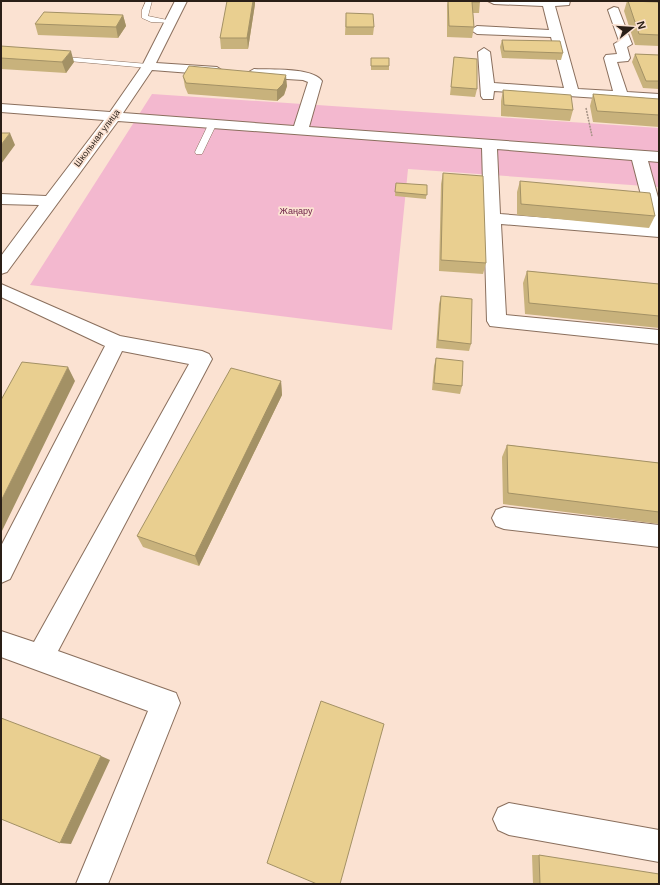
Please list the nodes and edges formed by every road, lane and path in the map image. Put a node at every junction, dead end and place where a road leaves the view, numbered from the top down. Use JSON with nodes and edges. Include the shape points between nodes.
{"nodes":[{"id":1,"x":149,"y":1,"type":"edge"},
{"id":2,"x":181,"y":1,"type":"edge"},
{"id":3,"x":494,"y":1,"type":"edge"},
{"id":4,"x":564,"y":1,"type":"edge"},
{"id":5,"x":548,"y":3,"type":"junction"},
{"id":6,"x":614,"y":10,"type":"dead end"},
{"id":7,"x":170,"y":22,"type":"junction"},
{"id":8,"x":477,"y":30,"type":"dead end"},
{"id":9,"x":556,"y":34,"type":"junction"},
{"id":10,"x":484,"y":52,"type":"dead end"},
{"id":11,"x":47,"y":57,"type":"edge"},
{"id":12,"x":148,"y":66,"type":"junction"},
{"id":13,"x":227,"y":71,"type":"edge"},
{"id":14,"x":242,"y":72,"type":"edge"},
{"id":15,"x":572,"y":92,"type":"junction"},
{"id":16,"x":621,"y":96,"type":"junction"},
{"id":17,"x":659,"y":98,"type":"edge"},
{"id":18,"x":1,"y":108,"type":"edge"},
{"id":19,"x":113,"y":118,"type":"junction"},
{"id":20,"x":212,"y":125,"type":"junction"},
{"id":21,"x":300,"y":131,"type":"junction"},
{"id":22,"x":489,"y":145,"type":"junction"},
{"id":23,"x":199,"y":152,"type":"dead end"},
{"id":24,"x":639,"y":156,"type":"junction"},
{"id":25,"x":659,"y":157,"type":"edge"},
{"id":26,"x":1,"y":198,"type":"edge"},
{"id":27,"x":49,"y":201,"type":"junction"},
{"id":28,"x":492,"y":218,"type":"junction"},
{"id":29,"x":1,"y":268,"type":"edge"},
{"id":30,"x":1,"y":290,"type":"edge"},
{"id":31,"x":659,"y":337,"type":"edge"},
{"id":32,"x":116,"y":343,"type":"junction"},
{"id":33,"x":504,"y":518,"type":"dead end"},
{"id":34,"x":659,"y":536,"type":"edge"},
{"id":35,"x":1,"y":571,"type":"edge"},
{"id":36,"x":1,"y":644,"type":"edge"},
{"id":37,"x":40,"y":658,"type":"junction"},
{"id":38,"x":509,"y":819,"type":"dead end"},
{"id":39,"x":659,"y":846,"type":"edge"},
{"id":40,"x":92,"y":884,"type":"edge"}],
"edges":[{"from":1,"to":7,"type":"lane","via":[[144,17]]},
{"from":2,"to":7,"type":"street","name":"Школьная улица"},
{"from":3,"to":5,"type":"street"},
{"from":4,"to":5,"type":"street","via":[[565,3]]},
{"from":5,"to":9,"type":"street"},
{"from":6,"to":16,"type":"street","via":[[626,44],[620,44],[624,58],[610,58]]},
{"from":7,"to":12,"type":"street","name":"Школьная улица"},
{"from":8,"to":9,"type":"street"},
{"from":9,"to":15,"type":"street"},
{"from":10,"to":15,"type":"street","via":[[488,92]]},
{"from":11,"to":12,"type":"lane"},
{"from":12,"to":13,"type":"street"},
{"from":12,"to":19,"type":"street","name":"Школьная улица"},
{"from":14,"to":21,"type":"street","via":[[306,76],[315,81]]},
{"from":15,"to":16,"type":"street"},
{"from":16,"to":17,"type":"street"},
{"from":18,"to":19,"type":"street"},
{"from":19,"to":20,"type":"street"},
{"from":19,"to":27,"type":"street","name":"Школьная улица"},
{"from":20,"to":21,"type":"street"},
{"from":20,"to":23,"type":"lane"},
{"from":21,"to":22,"type":"street"},
{"from":22,"to":24,"type":"street"},
{"from":22,"to":28,"type":"street"},
{"from":24,"to":25,"type":"street"},
{"from":24,"to":28,"type":"street","via":[[659,232]]},
{"from":26,"to":27,"type":"street"},
{"from":27,"to":29,"type":"street","name":"Школьная улица"},
{"from":28,"to":31,"type":"street","via":[[497,321]]},
{"from":30,"to":32,"type":"street"},
{"from":32,"to":35,"type":"street"},
{"from":32,"to":37,"type":"street","via":[[202,359]]},
{"from":33,"to":34,"type":"street"},
{"from":36,"to":37,"type":"street"},
{"from":37,"to":40,"type":"street","via":[[166,703]]},
{"from":38,"to":39,"type":"street"}]}
